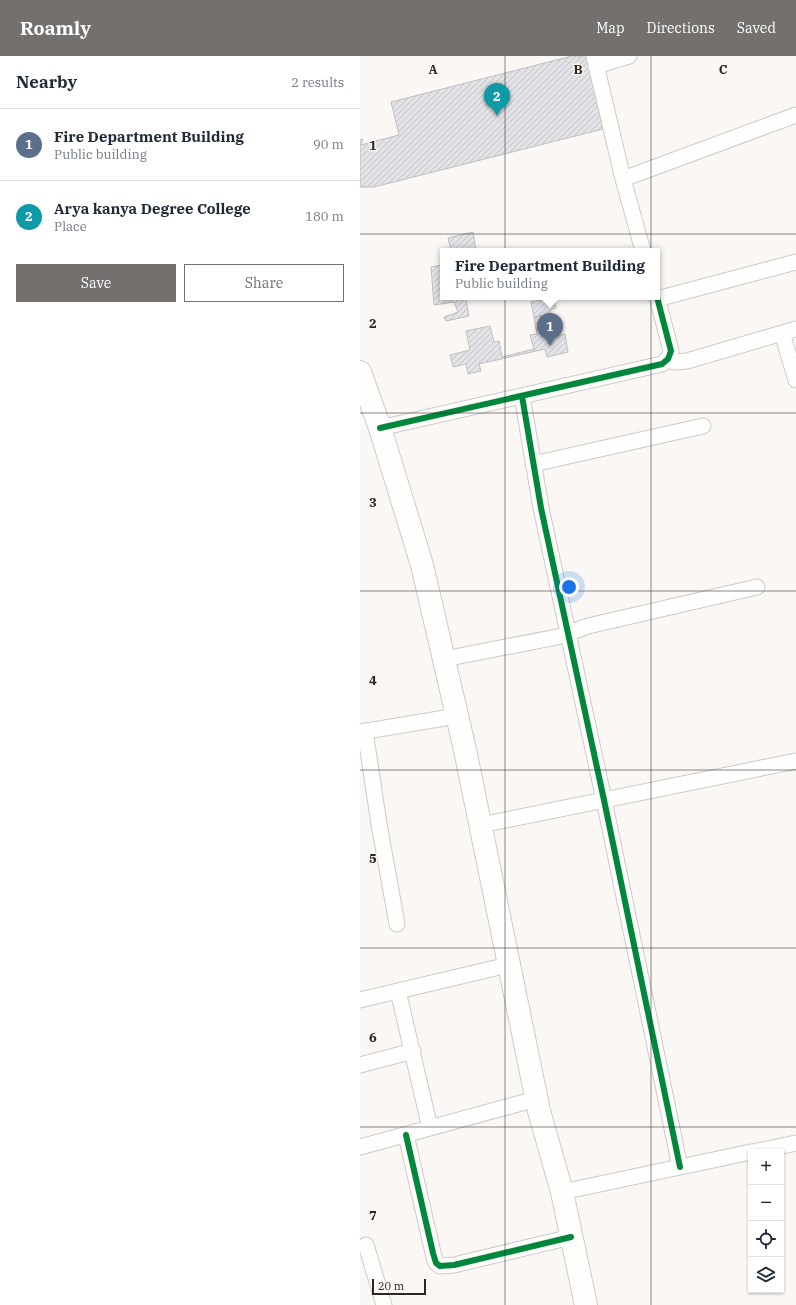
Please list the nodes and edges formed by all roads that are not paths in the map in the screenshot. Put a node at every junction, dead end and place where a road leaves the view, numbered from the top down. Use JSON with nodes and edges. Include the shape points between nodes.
{"nodes":[{"id":1,"x":628,"y":56,"type":"edge"},
{"id":2,"x":595,"y":61,"type":"edge"},
{"id":3,"x":796,"y":115,"type":"edge"},
{"id":4,"x":622,"y":179,"type":"junction"},
{"id":5,"x":643,"y":248,"type":"edge"},
{"id":6,"x":796,"y":262,"type":"edge"},
{"id":7,"x":660,"y":297,"type":"edge"},
{"id":8,"x":658,"y":300,"type":"edge"},
{"id":9,"x":789,"y":331,"type":"edge"},
{"id":10,"x":666,"y":360,"type":"junction"},
{"id":11,"x":360,"y":372,"type":"edge"},
{"id":12,"x":796,"y":380,"type":"edge"},
{"id":13,"x":522,"y":396,"type":"junction"},
{"id":14,"x":703,"y":426,"type":"dead end"},
{"id":15,"x":380,"y":428,"type":"junction"},
{"id":16,"x":533,"y":464,"type":"junction"},
{"id":17,"x":757,"y":587,"type":"dead end"},
{"id":18,"x":567,"y":634,"type":"junction"},
{"id":19,"x":444,"y":659,"type":"junction"},
{"id":20,"x":457,"y":716,"type":"junction"},
{"id":21,"x":362,"y":731,"type":"edge"},
{"id":22,"x":796,"y":761,"type":"edge"},
{"id":23,"x":604,"y":800,"type":"junction"},
{"id":24,"x":481,"y":825,"type":"junction"},
{"id":25,"x":397,"y":924,"type":"dead end"},
{"id":26,"x":508,"y":965,"type":"junction"},
{"id":27,"x":398,"y":991,"type":"junction"},
{"id":28,"x":360,"y":1000,"type":"edge"},
{"id":29,"x":413,"y":1051,"type":"junction"},
{"id":30,"x":360,"y":1065,"type":"edge"},
{"id":31,"x":536,"y":1099,"type":"junction"},
{"id":32,"x":430,"y":1128,"type":"junction"},
{"id":33,"x":406,"y":1135,"type":"junction"},
{"id":34,"x":796,"y":1143,"type":"edge"},
{"id":35,"x":360,"y":1147,"type":"edge"},
{"id":36,"x":767,"y":1149,"type":"edge"},
{"id":37,"x":748,"y":1153,"type":"edge"},
{"id":38,"x":680,"y":1167,"type":"junction"},
{"id":39,"x":562,"y":1192,"type":"junction"},
{"id":40,"x":571,"y":1237,"type":"junction"},
{"id":41,"x":366,"y":1244,"type":"dead end"},
{"id":42,"x":384,"y":1305,"type":"edge"},
{"id":43,"x":586,"y":1305,"type":"edge"}],
"edges":[{"from":1,"to":2,"type":"street"},
{"from":2,"to":4,"type":"street"},
{"from":3,"to":4,"type":"street"},
{"from":4,"to":5,"type":"street"},
{"from":6,"to":7,"type":"street"},
{"from":8,"to":10,"type":"street","via":[[671,351]]},
{"from":9,"to":10,"type":"street","via":[[687,361]]},
{"from":9,"to":12,"type":"street"},
{"from":10,"to":13,"type":"street","via":[[662,364]]},
{"from":11,"to":15,"type":"main road"},
{"from":13,"to":15,"type":"street"},
{"from":13,"to":16,"type":"street"},
{"from":14,"to":16,"type":"street"},
{"from":15,"to":19,"type":"main road","via":[[422,565]]},
{"from":16,"to":18,"type":"street"},
{"from":17,"to":18,"type":"street","via":[[588,626]]},
{"from":18,"to":19,"type":"street"},
{"from":18,"to":23,"type":"street"},
{"from":19,"to":20,"type":"main road"},
{"from":20,"to":21,"type":"street"},
{"from":20,"to":24,"type":"main road"},
{"from":21,"to":25,"type":"street"},
{"from":22,"to":23,"type":"street"},
{"from":23,"to":24,"type":"street"},
{"from":23,"to":38,"type":"street"},
{"from":24,"to":26,"type":"main road"},
{"from":26,"to":27,"type":"street"},
{"from":26,"to":31,"type":"main road"},
{"from":27,"to":28,"type":"street"},
{"from":27,"to":29,"type":"street"},
{"from":29,"to":30,"type":"street"},
{"from":29,"to":32,"type":"street"},
{"from":31,"to":32,"type":"street"},
{"from":31,"to":39,"type":"main road"},
{"from":32,"to":33,"type":"street"},
{"from":33,"to":35,"type":"street"},
{"from":33,"to":40,"type":"street","via":[[433,1253],[436,1263],[440,1266],[454,1265]]},
{"from":34,"to":36,"type":"street"},
{"from":37,"to":38,"type":"street"},
{"from":38,"to":39,"type":"street"},
{"from":39,"to":40,"type":"main road"},
{"from":40,"to":43,"type":"main road"},
{"from":41,"to":42,"type":"street"}]}
